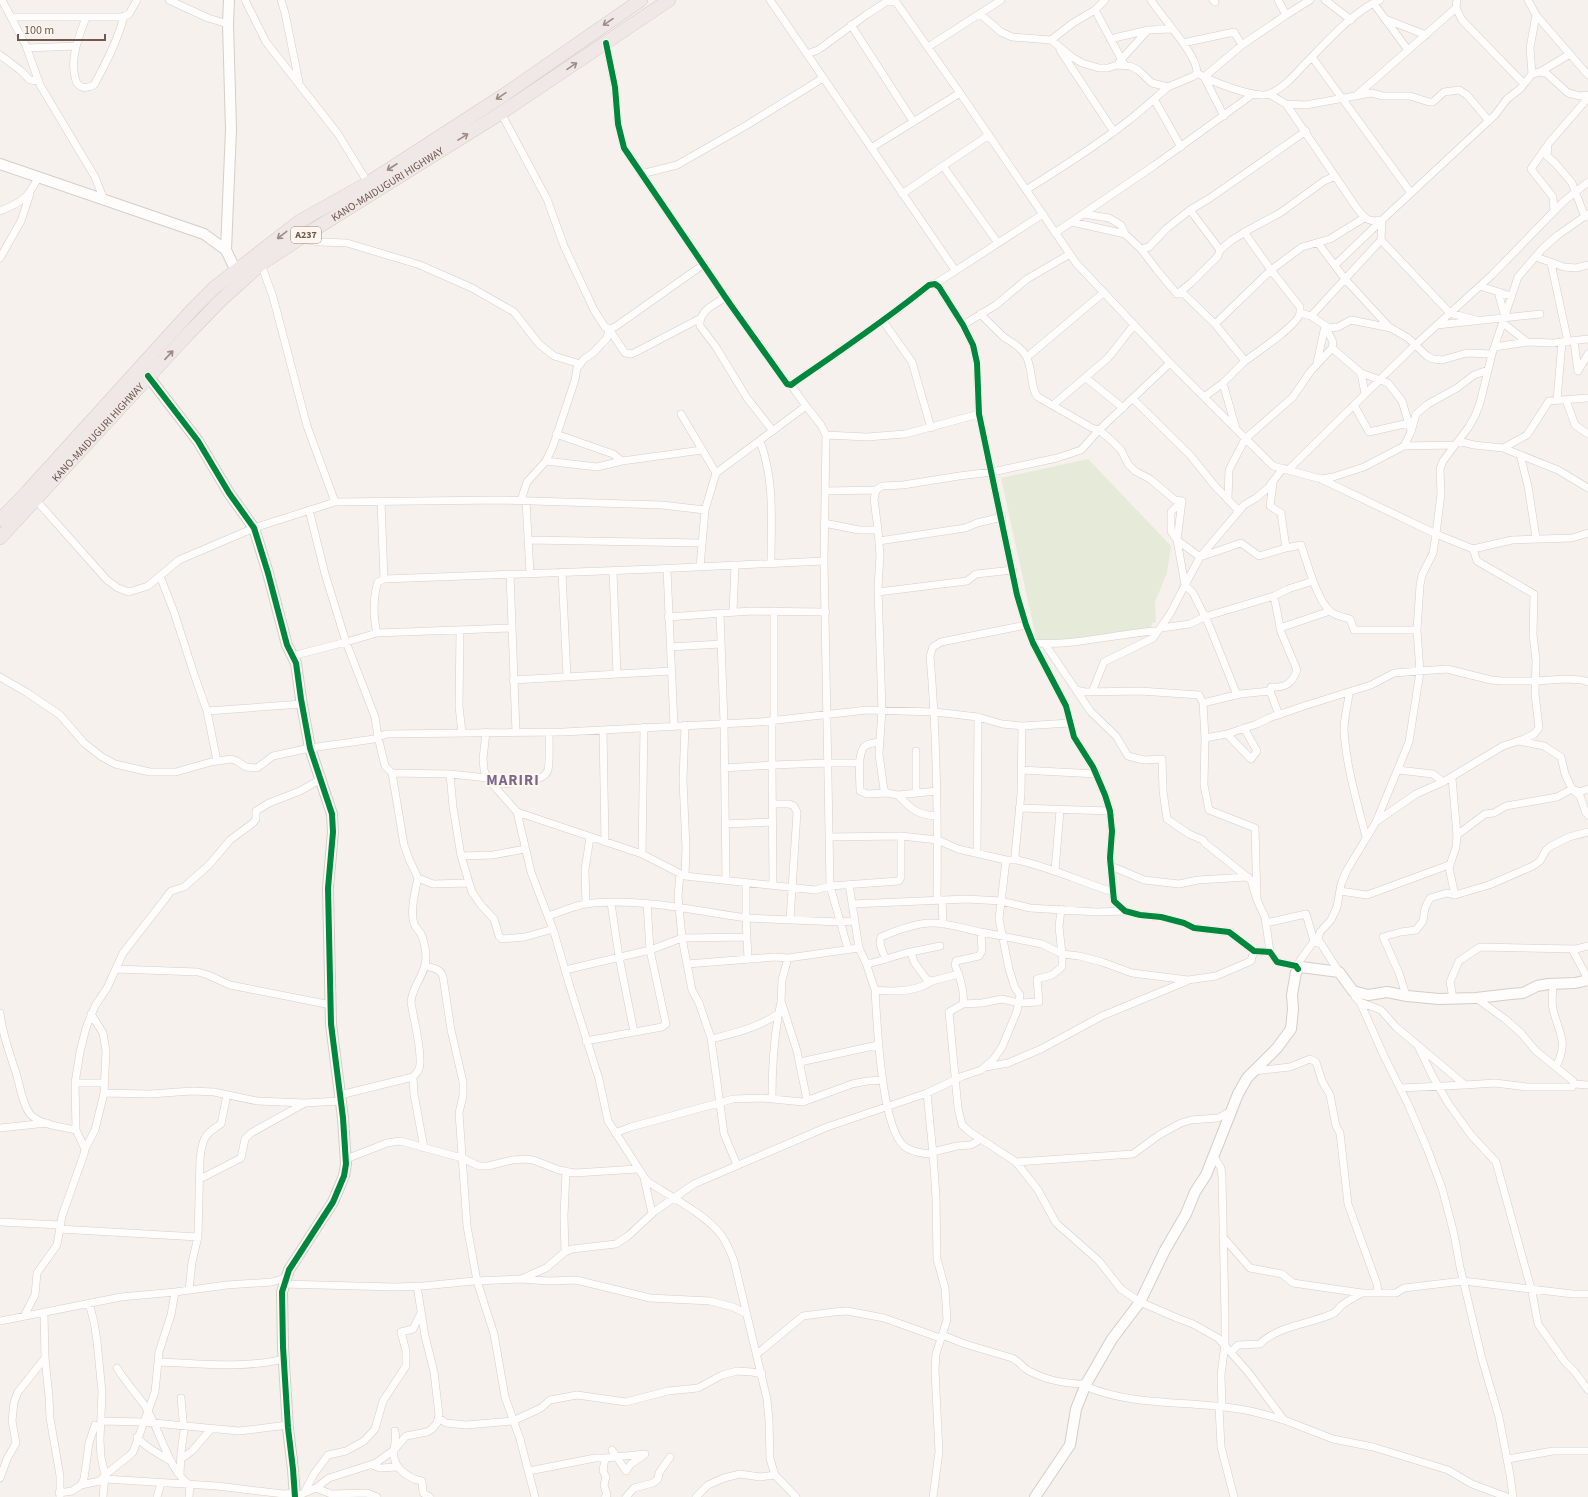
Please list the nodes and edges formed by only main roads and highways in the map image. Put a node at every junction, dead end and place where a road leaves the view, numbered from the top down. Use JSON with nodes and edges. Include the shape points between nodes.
{"nodes":[{"id":1,"x":640,"y":0,"type":"edge"},
{"id":2,"x":669,"y":0,"type":"edge"},
{"id":3,"x":0,"y":520,"type":"edge"},
{"id":4,"x":0,"y":538,"type":"edge"}],
"edges":[{"from":1,"to":3,"type":"highway","name":"KANO-MAIDUGURI HIGHWAY","number":"A237","one_way":true,"via":[[500,97],[368,183],[300,221],[215,287]]},
{"from":4,"to":2,"type":"highway","name":"KANO-MAIDUGURI HIGHWAY","number":"A237","one_way":true,"via":[[148,376],[221,300],[261,264],[501,114]]}]}
